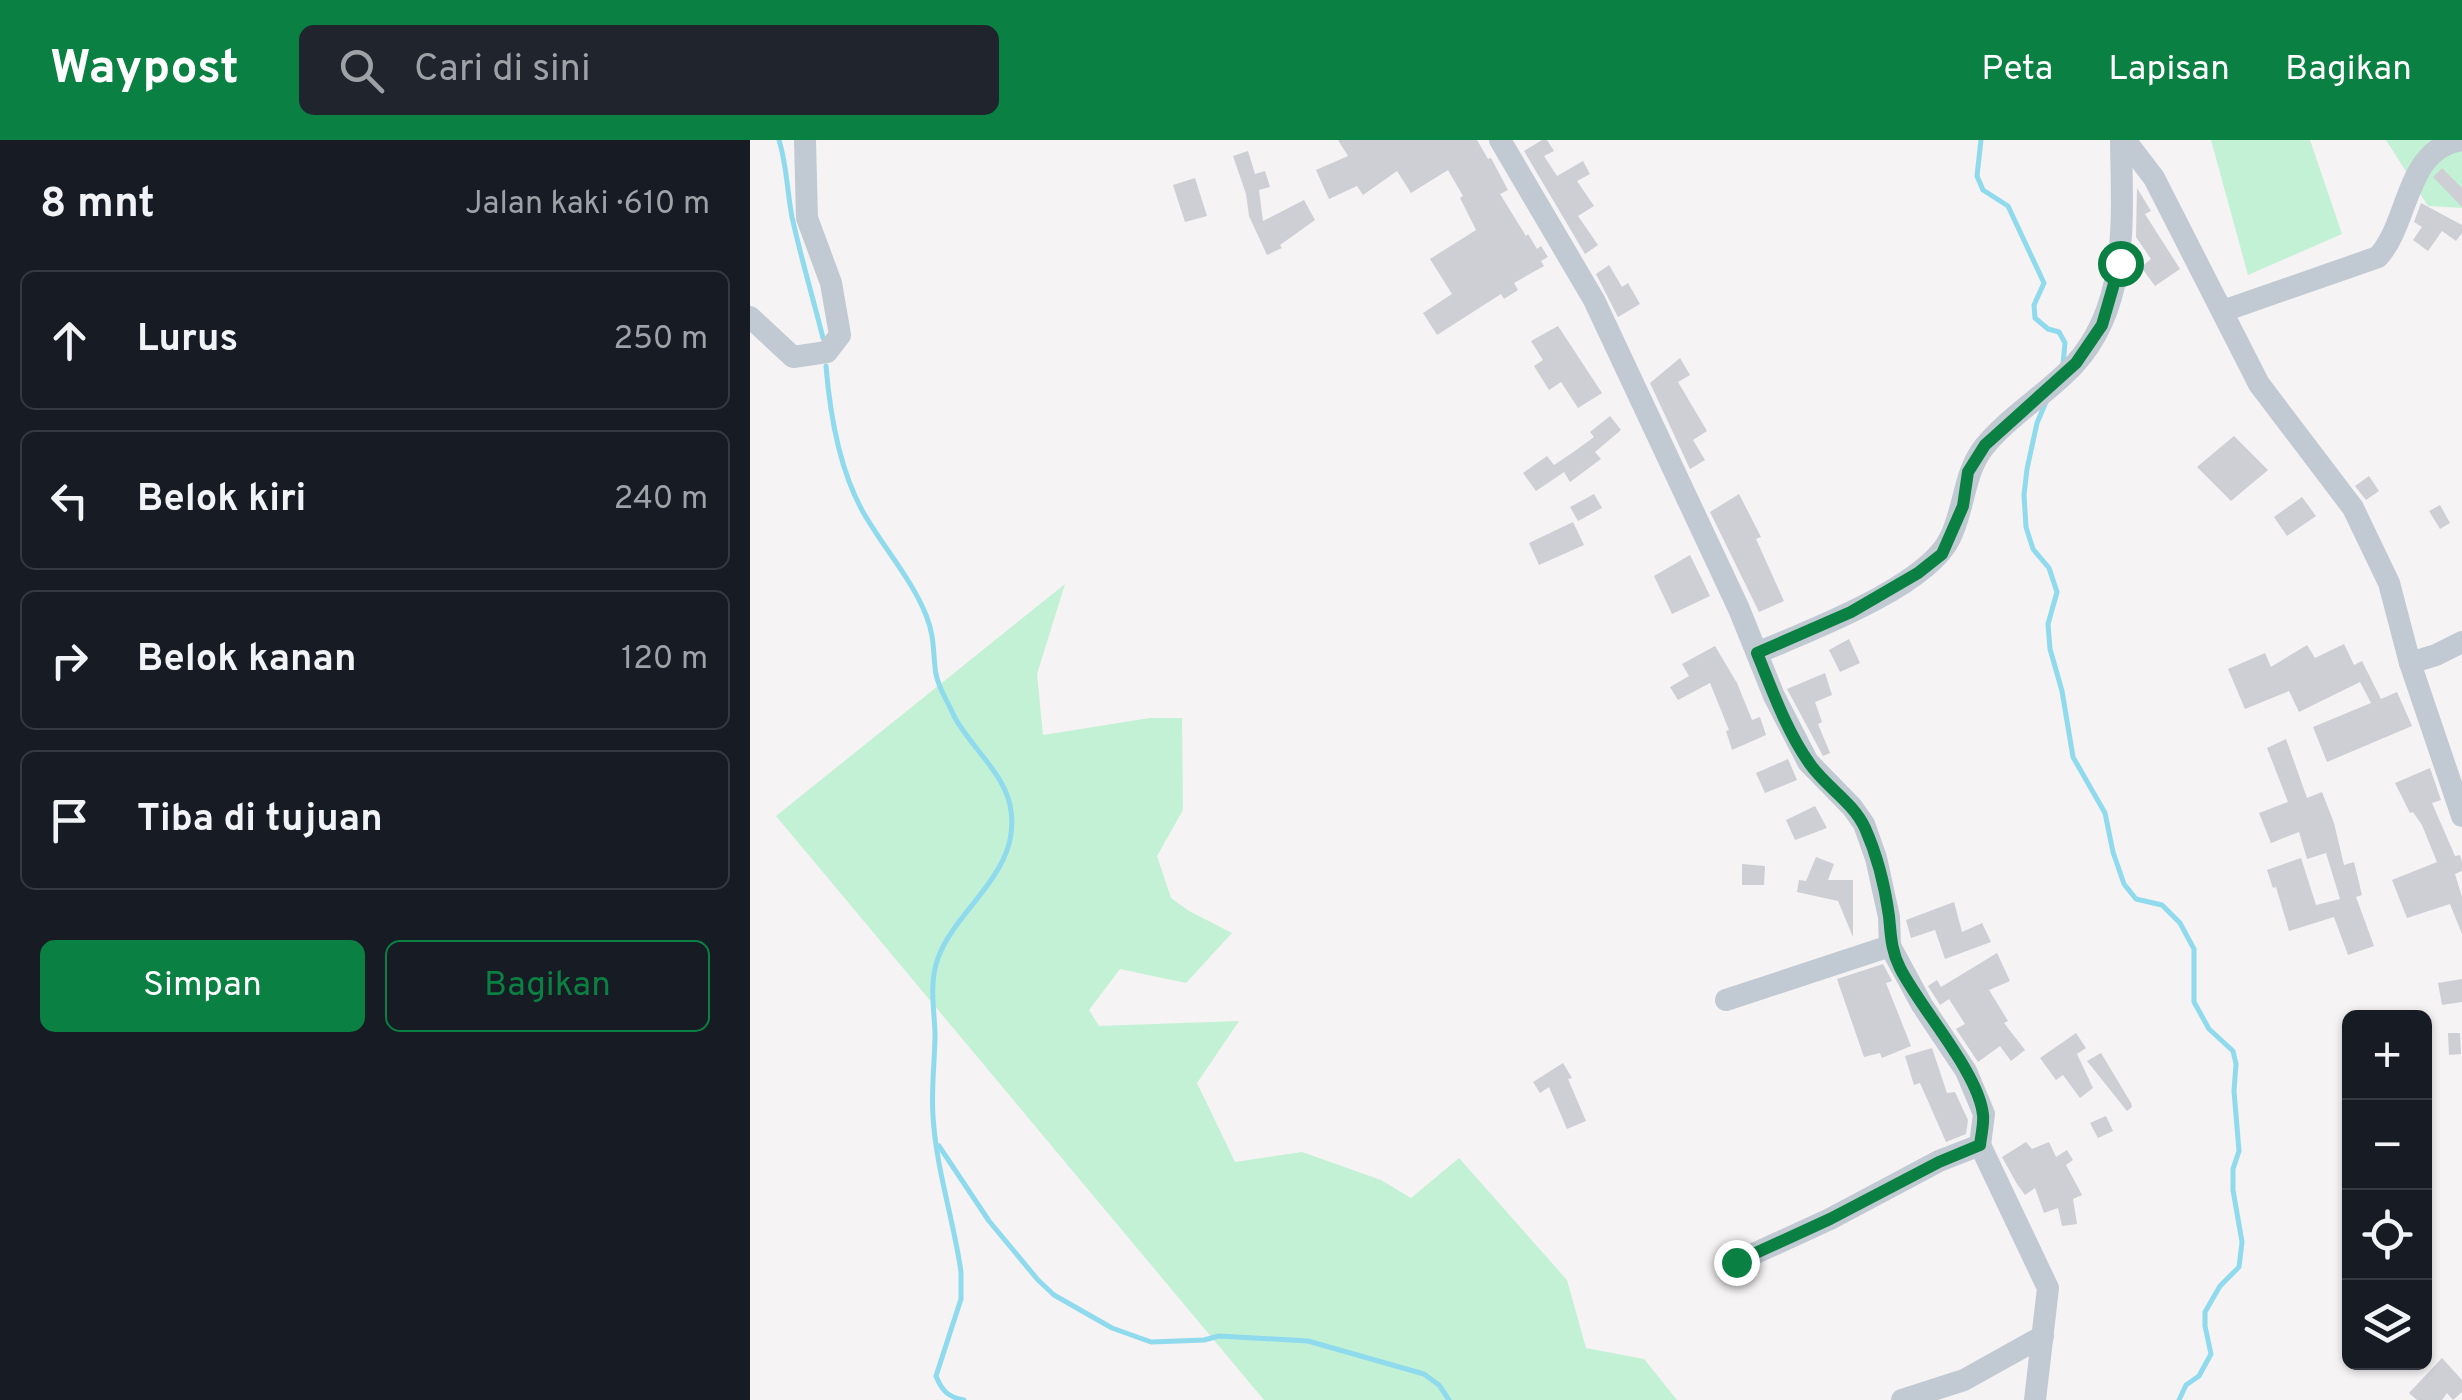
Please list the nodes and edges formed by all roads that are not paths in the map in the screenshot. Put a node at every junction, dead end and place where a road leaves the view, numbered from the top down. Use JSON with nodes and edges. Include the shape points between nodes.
{"nodes":[{"id":1,"x":805,"y":140,"type":"edge"},
{"id":2,"x":1500,"y":140,"type":"edge"},
{"id":3,"x":2123,"y":140,"type":"edge"},
{"id":4,"x":2462,"y":140,"type":"edge"},
{"id":5,"x":2223,"y":311,"type":"junction"},
{"id":6,"x":750,"y":317,"type":"edge"},
{"id":7,"x":2462,"y":642,"type":"edge"},
{"id":8,"x":1757,"y":653,"type":"junction"},
{"id":9,"x":2410,"y":663,"type":"junction"},
{"id":10,"x":2462,"y":816,"type":"edge"},
{"id":11,"x":1890,"y":946,"type":"junction"},
{"id":12,"x":1726,"y":1000,"type":"dead end"},
{"id":13,"x":1980,"y":1145,"type":"junction"},
{"id":14,"x":1736,"y":1262,"type":"dead end"},
{"id":15,"x":2043,"y":1336,"type":"junction"},
{"id":16,"x":1902,"y":1400,"type":"edge"},
{"id":17,"x":2035,"y":1400,"type":"edge"}],
"edges":[{"from":1,"to":6,"type":"street","via":[[807,218],[831,283],[840,336],[818,354],[793,357]]},
{"from":2,"to":8,"type":"street","via":[[1594,300]]},
{"from":3,"to":5,"type":"street","via":[[2154,178]]},
{"from":3,"to":8,"type":"street","via":[[2120,263],[2102,325],[2076,363],[1985,445],[1968,472],[1963,506],[1942,554],[1851,612]]},
{"from":4,"to":5,"type":"street","via":[[2424,160],[2378,258]]},
{"from":5,"to":9,"type":"street","via":[[2259,384],[2353,508],[2389,583]]},
{"from":7,"to":9,"type":"street"},
{"from":8,"to":11,"type":"street","via":[[1808,762],[1864,824],[1889,917]]},
{"from":9,"to":10,"type":"street"},
{"from":11,"to":12,"type":"street"},
{"from":11,"to":13,"type":"street","via":[[1966,1071],[1984,1114]]},
{"from":13,"to":14,"type":"street"},
{"from":13,"to":15,"type":"street","via":[[2048,1288]]},
{"from":15,"to":16,"type":"street","via":[[1964,1380]]},
{"from":15,"to":17,"type":"street"}]}
